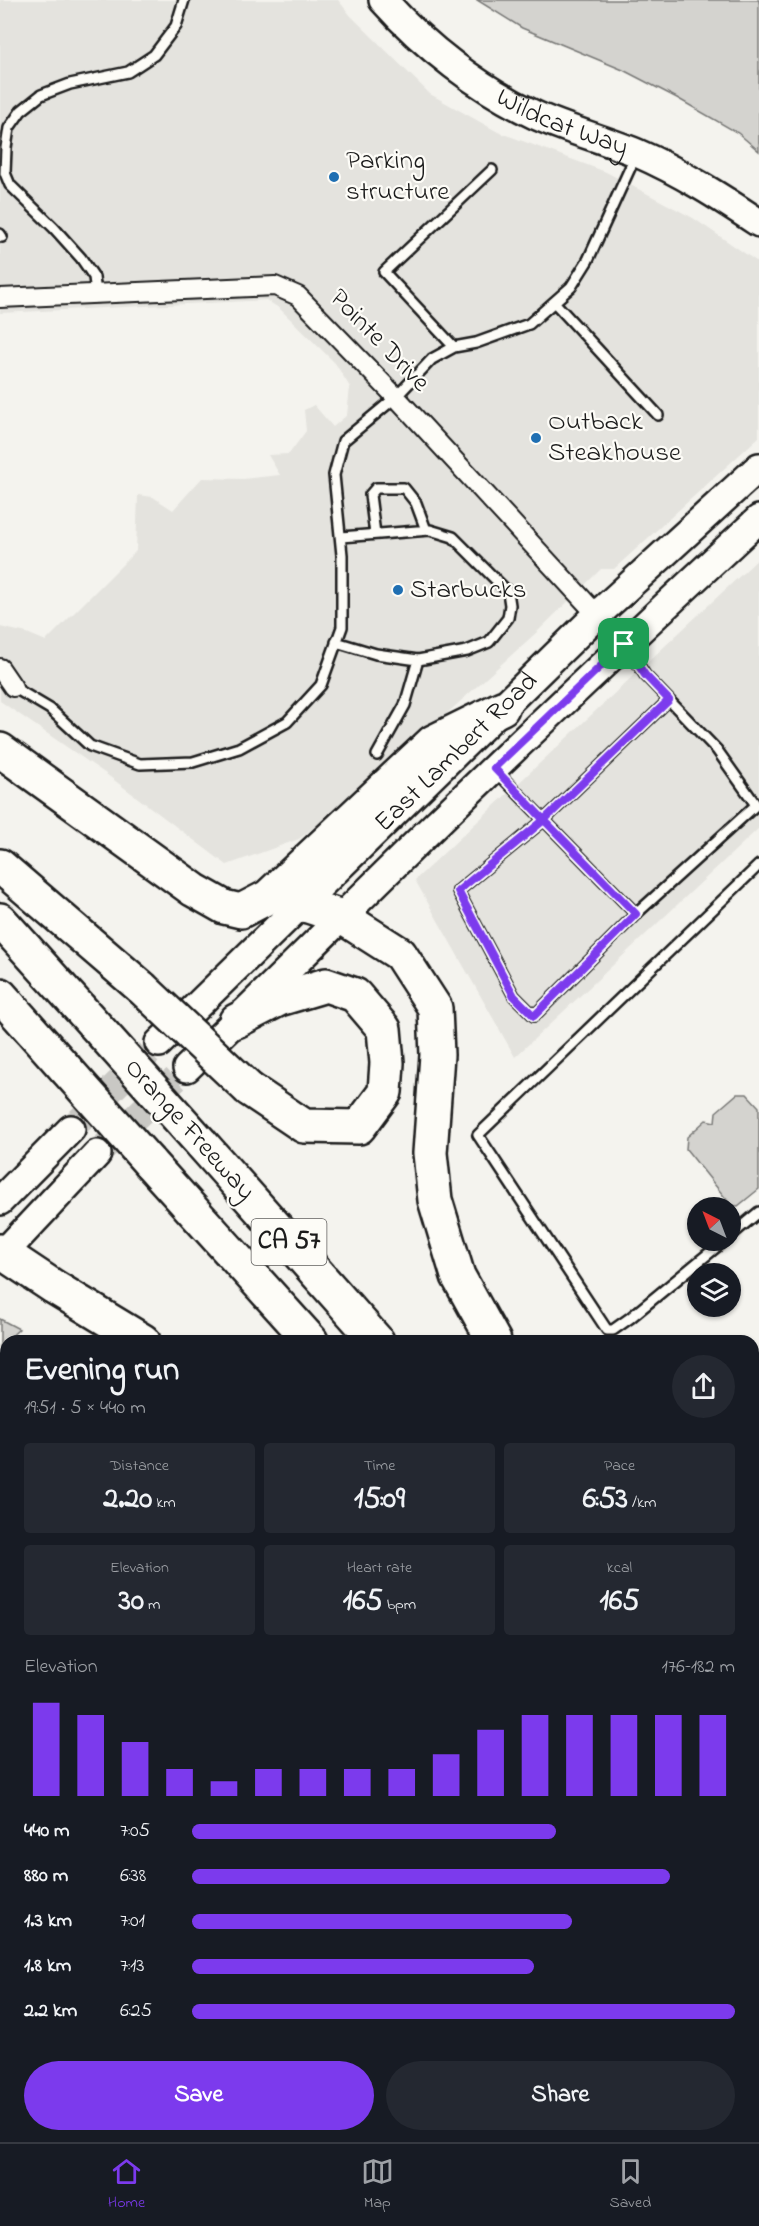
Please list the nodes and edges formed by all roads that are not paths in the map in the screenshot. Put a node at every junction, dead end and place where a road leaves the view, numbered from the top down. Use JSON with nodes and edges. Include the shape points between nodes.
{"nodes":[{"id":1,"x":184,"y":0,"type":"edge"},
{"id":2,"x":384,"y":0,"type":"edge"},
{"id":3,"x":637,"y":153,"type":"junction"},
{"id":4,"x":492,"y":170,"type":"dead end"},
{"id":5,"x":759,"y":223,"type":"edge"},
{"id":6,"x":96,"y":294,"type":"junction"},
{"id":7,"x":0,"y":298,"type":"edge"},
{"id":8,"x":554,"y":302,"type":"junction"},
{"id":9,"x":454,"y":347,"type":"junction"},
{"id":10,"x":396,"y":397,"type":"junction"},
{"id":11,"x":658,"y":415,"type":"dead end"},
{"id":12,"x":759,"y":467,"type":"edge"},
{"id":13,"x":759,"y":519,"type":"edge"},
{"id":14,"x":426,"y":530,"type":"junction"},
{"id":15,"x":375,"y":534,"type":"junction"},
{"id":16,"x":340,"y":537,"type":"junction"},
{"id":17,"x":597,"y":615,"type":"junction"},
{"id":18,"x":336,"y":642,"type":"junction"},
{"id":19,"x":624,"y":644,"type":"junction"},
{"id":20,"x":418,"y":660,"type":"junction"},
{"id":21,"x":0,"y":668,"type":"edge"},
{"id":22,"x":13,"y":687,"type":"joint"},
{"id":23,"x":669,"y":700,"type":"junction"},
{"id":24,"x":502,"y":708,"type":"junction"},
{"id":25,"x":0,"y":750,"type":"edge"},
{"id":26,"x":377,"y":755,"type":"dead end"},
{"id":27,"x":494,"y":768,"type":"junction"},
{"id":28,"x":544,"y":820,"type":"junction"},
{"id":29,"x":759,"y":865,"type":"edge"},
{"id":30,"x":0,"y":866,"type":"edge"},
{"id":31,"x":302,"y":904,"type":"junction"},
{"id":32,"x":636,"y":914,"type":"junction"},
{"id":33,"x":342,"y":917,"type":"junction"},
{"id":34,"x":0,"y":920,"type":"edge"},
{"id":35,"x":0,"y":995,"type":"edge"},
{"id":36,"x":236,"y":1021,"type":"junction"},
{"id":37,"x":159,"y":1043,"type":"tunnel mouth"},
{"id":38,"x":187,"y":1068,"type":"tunnel mouth"},
{"id":39,"x":71,"y":1129,"type":"tunnel mouth"},
{"id":40,"x":97,"y":1154,"type":"tunnel mouth"},
{"id":41,"x":0,"y":1201,"type":"edge"},
{"id":42,"x":759,"y":1212,"type":"edge"},
{"id":43,"x":741,"y":1227,"type":"edge"},
{"id":44,"x":712,"y":1251,"type":"edge"},
{"id":45,"x":1,"y":1254,"type":"edge"},
{"id":46,"x":133,"y":1335,"type":"edge"},
{"id":47,"x":306,"y":1335,"type":"edge"},
{"id":48,"x":372,"y":1335,"type":"edge"},
{"id":49,"x":491,"y":1335,"type":"edge"}],
"edges":[{"from":1,"to":6,"type":"lane","via":[[176,26],[154,55],[128,72],[70,84],[41,95],[21,111],[9,128],[5,173],[10,185],[81,258],[94,277]]},
{"from":2,"to":3,"type":"main road","name":"Wildcat Way","via":[[420,37],[500,95],[543,118]]},
{"from":3,"to":5,"type":"main road","name":"Wildcat Way","via":[[707,188]]},
{"from":3,"to":8,"type":"lane","via":[[588,260],[571,287]]},
{"from":4,"to":9,"type":"lane","via":[[384,272]]},
{"from":6,"to":7,"type":"street","name":"Pointe Drive"},
{"from":6,"to":10,"type":"street","name":"Pointe Drive","via":[[275,286],[298,296]]},
{"from":8,"to":9,"type":"lane","via":[[529,324]]},
{"from":8,"to":11,"type":"lane"},
{"from":9,"to":10,"type":"lane","via":[[432,359]]},
{"from":10,"to":16,"type":"lane","via":[[343,441],[334,475]]},
{"from":10,"to":17,"type":"street","name":"Pointe Drive"},
{"from":12,"to":17,"type":"main road","name":"East Lambert Road"},
{"from":13,"to":19,"type":"main road","name":"East Lambert Road"},
{"from":14,"to":15,"type":"lane"},
{"from":14,"to":15,"type":"lane","via":[[416,503],[404,489],[376,488],[370,495]]},
{"from":14,"to":20,"type":"lane","via":[[453,537],[508,592],[510,605],[508,618],[489,642],[467,651]]},
{"from":15,"to":16,"type":"lane"},
{"from":16,"to":18,"type":"lane","via":[[342,627]]},
{"from":17,"to":19,"type":"street","name":"Pointe Drive"},
{"from":17,"to":24,"type":"main road","name":"East Lambert Road"},
{"from":18,"to":20,"type":"lane","via":[[376,654]]},
{"from":18,"to":22,"type":"lane","via":[[321,685],[287,722],[239,748],[193,762],[140,764],[90,746],[50,709]]},
{"from":19,"to":23,"type":"lane","via":[[645,675]]},
{"from":19,"to":27,"type":"main road","name":"East Lambert Road"},
{"from":20,"to":26,"type":"lane","via":[[405,705]]},
{"from":21,"to":22,"type":"street"},
{"from":23,"to":28,"type":"lane"},
{"from":23,"to":32,"type":"lane","via":[[717,750],[756,805]]},
{"from":24,"to":25,"type":"highway","via":[[433,742],[268,897],[241,911],[224,907],[194,890]]},
{"from":24,"to":31,"type":"main road","name":"East Lambert Road"},
{"from":27,"to":28,"type":"lane"},
{"from":27,"to":33,"type":"main road","name":"East Lambert Road"},
{"from":28,"to":32,"type":"lane"},
{"from":28,"to":32,"type":"lane","via":[[458,891],[514,996],[534,1016]]},
{"from":29,"to":44,"type":"lane","via":[[478,1135],[607,1330],[630,1318]]},
{"from":30,"to":36,"type":"highway","bridge":true,"via":[[142,988],[249,1089],[304,1126],[358,1127],[386,1092],[384,1029],[355,995],[326,985],[279,999]]},
{"from":31,"to":33,"type":"highway"},
{"from":31,"to":37,"type":"main road","name":"East Lambert Road"},
{"from":33,"to":36,"type":"main road","name":"East Lambert Road"},
{"from":33,"to":49,"type":"highway","via":[[400,954],[435,1008],[437,1055],[430,1153],[435,1200],[458,1276]]},
{"from":34,"to":48,"type":"highway","name":"Orange Freeway","number":"CA 57","bridge":true},
{"from":35,"to":47,"type":"highway","name":"Orange Freeway","number":"CA 57","bridge":true},
{"from":36,"to":38,"type":"main road","name":"East Lambert Road"},
{"from":39,"to":41,"type":"main road"},
{"from":40,"to":45,"type":"main road"},
{"from":42,"to":43,"type":"lane"},
{"from":45,"to":46,"type":"highway"}]}
